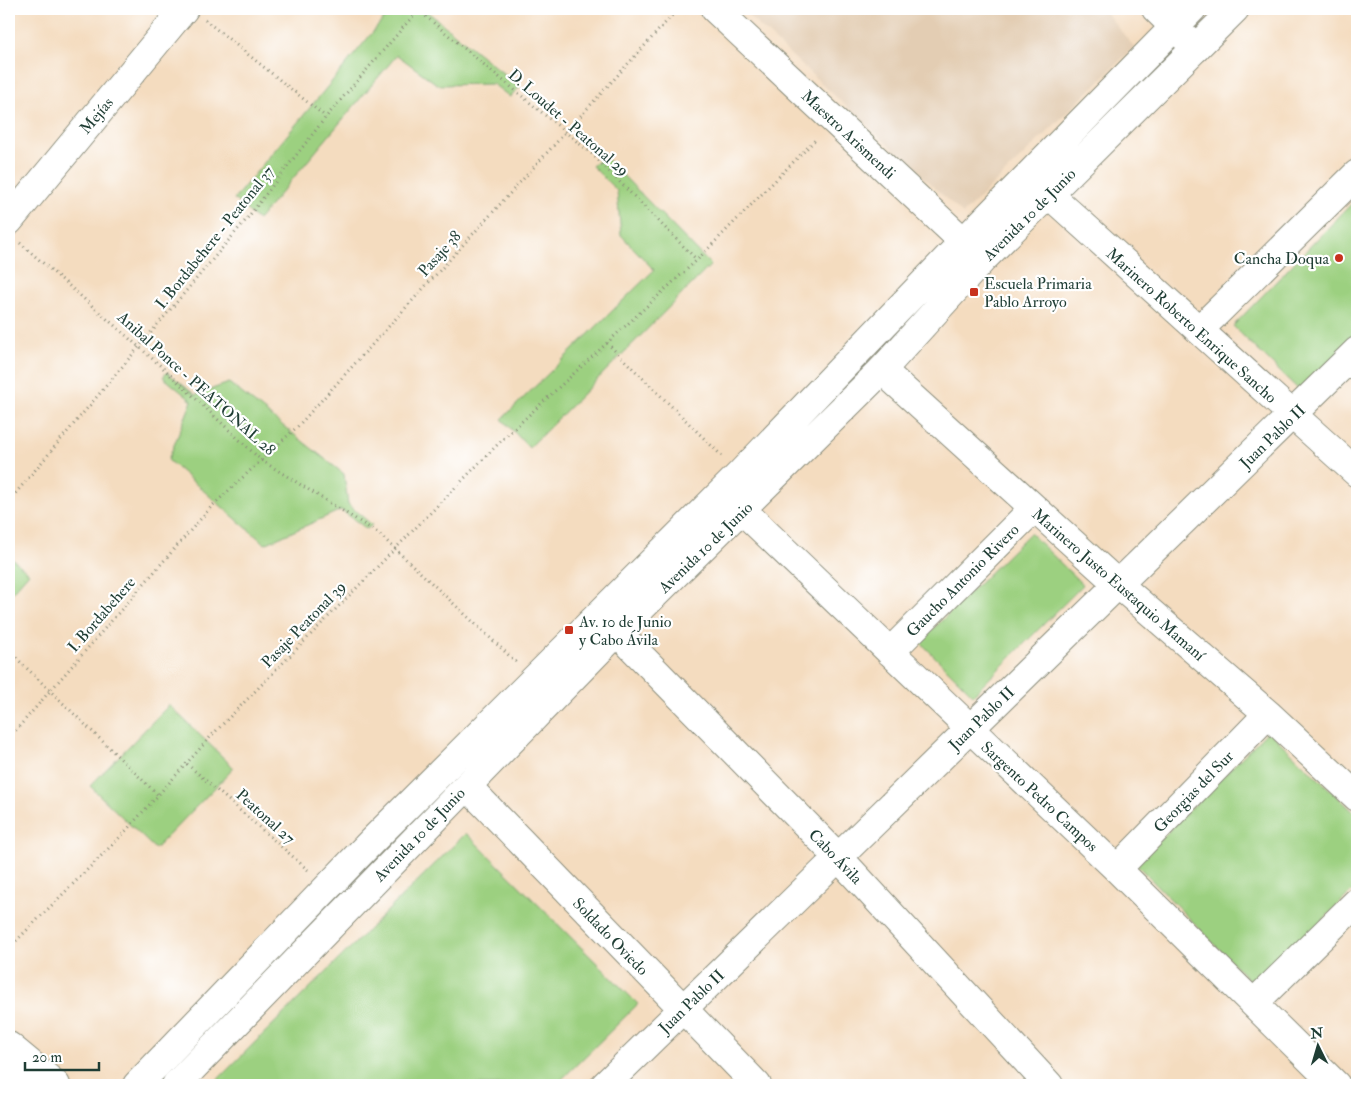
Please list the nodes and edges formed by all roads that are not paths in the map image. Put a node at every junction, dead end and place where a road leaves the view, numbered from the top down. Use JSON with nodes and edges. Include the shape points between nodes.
{"nodes":[{"id":1,"x":714,"y":9,"type":"edge"},
{"id":2,"x":1235,"y":9,"type":"edge"},
{"id":3,"x":191,"y":12,"type":"edge"},
{"id":4,"x":1174,"y":15,"type":"edge"},
{"id":5,"x":1196,"y":48,"type":"junction"},
{"id":6,"x":1357,"y":174,"type":"edge"},
{"id":7,"x":1028,"y":176,"type":"junction"},
{"id":8,"x":1048,"y":194,"type":"junction"},
{"id":9,"x":12,"y":230,"type":"edge"},
{"id":10,"x":963,"y":242,"type":"junction"},
{"id":11,"x":983,"y":260,"type":"junction"},
{"id":12,"x":1199,"y":330,"type":"junction"},
{"id":13,"x":1357,"y":351,"type":"edge"},
{"id":14,"x":882,"y":370,"type":"junction"},
{"id":15,"x":1292,"y":416,"type":"junction"},
{"id":16,"x":1357,"y":473,"type":"edge"},
{"id":17,"x":1034,"y":508,"type":"junction"},
{"id":18,"x":742,"y":510,"type":"junction"},
{"id":19,"x":1119,"y":585,"type":"junction"},
{"id":20,"x":617,"y":632,"type":"junction"},
{"id":21,"x":890,"y":652,"type":"junction"},
{"id":22,"x":1268,"y":714,"type":"junction"},
{"id":23,"x":970,"y":729,"type":"junction"},
{"id":24,"x":466,"y":786,"type":"junction"},
{"id":25,"x":1357,"y":797,"type":"edge"},
{"id":26,"x":839,"y":858,"type":"junction"},
{"id":27,"x":1117,"y":869,"type":"junction"},
{"id":28,"x":1357,"y":902,"type":"edge"},
{"id":29,"x":1254,"y":1003,"type":"junction"},
{"id":30,"x":682,"y":1010,"type":"junction"},
{"id":31,"x":9,"y":1046,"type":"edge"},
{"id":32,"x":9,"y":1072,"type":"edge"},
{"id":33,"x":25,"y":1085,"type":"edge"},
{"id":34,"x":56,"y":1085,"type":"edge"},
{"id":35,"x":137,"y":1085,"type":"edge"},
{"id":36,"x":176,"y":1085,"type":"edge"},
{"id":37,"x":605,"y":1085,"type":"edge"},
{"id":38,"x":757,"y":1085,"type":"edge"},
{"id":39,"x":1049,"y":1085,"type":"edge"},
{"id":40,"x":1336,"y":1085,"type":"edge"}],
"edges":[{"from":1,"to":10,"type":"street","name":"Maestro Arismendi"},
{"from":2,"to":5,"type":"street","name":"Avenida 10 de Junio"},
{"from":3,"to":9,"type":"street","name":"Mejías"},
{"from":4,"to":5,"type":"street"},
{"from":4,"to":7,"type":"street","name":"Avenida 10 de Junio"},
{"from":5,"to":8,"type":"street","name":"Avenida 10 de Junio"},
{"from":6,"to":12,"type":"street"},
{"from":7,"to":8,"type":"street","name":"Marinero Roberto Enrique Sancho"},
{"from":7,"to":10,"type":"street","name":"Avenida 10 de Junio"},
{"from":8,"to":11,"type":"street","name":"Avenida 10 de Junio"},
{"from":8,"to":12,"type":"street","name":"Marinero Roberto Enrique Sancho"},
{"from":10,"to":11,"type":"street","name":"Maestro Arismendi"},
{"from":10,"to":35,"type":"street","name":"Avenida 10 de Junio","via":[[740,474],[327,887]]},
{"from":11,"to":14,"type":"street","name":"Avenida 10 de Junio"},
{"from":12,"to":15,"type":"street","name":"Marinero Roberto Enrique Sancho"},
{"from":13,"to":15,"type":"street","name":"Juan Pablo II"},
{"from":14,"to":17,"type":"street","name":"Marinero Justo Eustaquio Mamaní"},
{"from":14,"to":18,"type":"street","name":"Avenida 10 de Junio"},
{"from":15,"to":16,"type":"street","name":"Marinero Roberto Enrique Sancho"},
{"from":15,"to":19,"type":"street","name":"Juan Pablo II"},
{"from":17,"to":19,"type":"street","name":"Marinero Justo Eustaquio Mamaní"},
{"from":17,"to":21,"type":"street","name":"Gaucho Antonio Rivero"},
{"from":18,"to":20,"type":"street","name":"Avenida 10 de Junio"},
{"from":18,"to":21,"type":"street","name":"Sargento Pedro Campos"},
{"from":19,"to":22,"type":"street","name":"Marinero Justo Eustaquio Mamaní"},
{"from":19,"to":23,"type":"street","name":"Juan Pablo II"},
{"from":20,"to":24,"type":"street","name":"Avenida 10 de Junio"},
{"from":20,"to":26,"type":"street","name":"Cabo Ávila"},
{"from":21,"to":23,"type":"street","name":"Sargento Pedro Campos"},
{"from":22,"to":25,"type":"street","name":"Marinero Justo Eustaquio Mamaní"},
{"from":22,"to":27,"type":"street","name":"Georgias del Sur"},
{"from":23,"to":26,"type":"street","name":"Juan Pablo II"},
{"from":23,"to":27,"type":"street","name":"Sargento Pedro Campos"},
{"from":24,"to":30,"type":"street","name":"Soldado Oviedo"},
{"from":24,"to":36,"type":"street","name":"Avenida 10 de Junio"},
{"from":26,"to":30,"type":"street","name":"Juan Pablo II"},
{"from":26,"to":39,"type":"street","name":"Cabo Ávila"},
{"from":27,"to":29,"type":"street","name":"Sargento Pedro Campos"},
{"from":28,"to":29,"type":"street"},
{"from":29,"to":40,"type":"street","name":"Sargento Pedro Campos"},
{"from":30,"to":37,"type":"street","name":"Juan Pablo II"},
{"from":30,"to":38,"type":"street","name":"Soldado Oviedo"},
{"from":31,"to":34,"type":"street"},
{"from":32,"to":33,"type":"street"}]}
